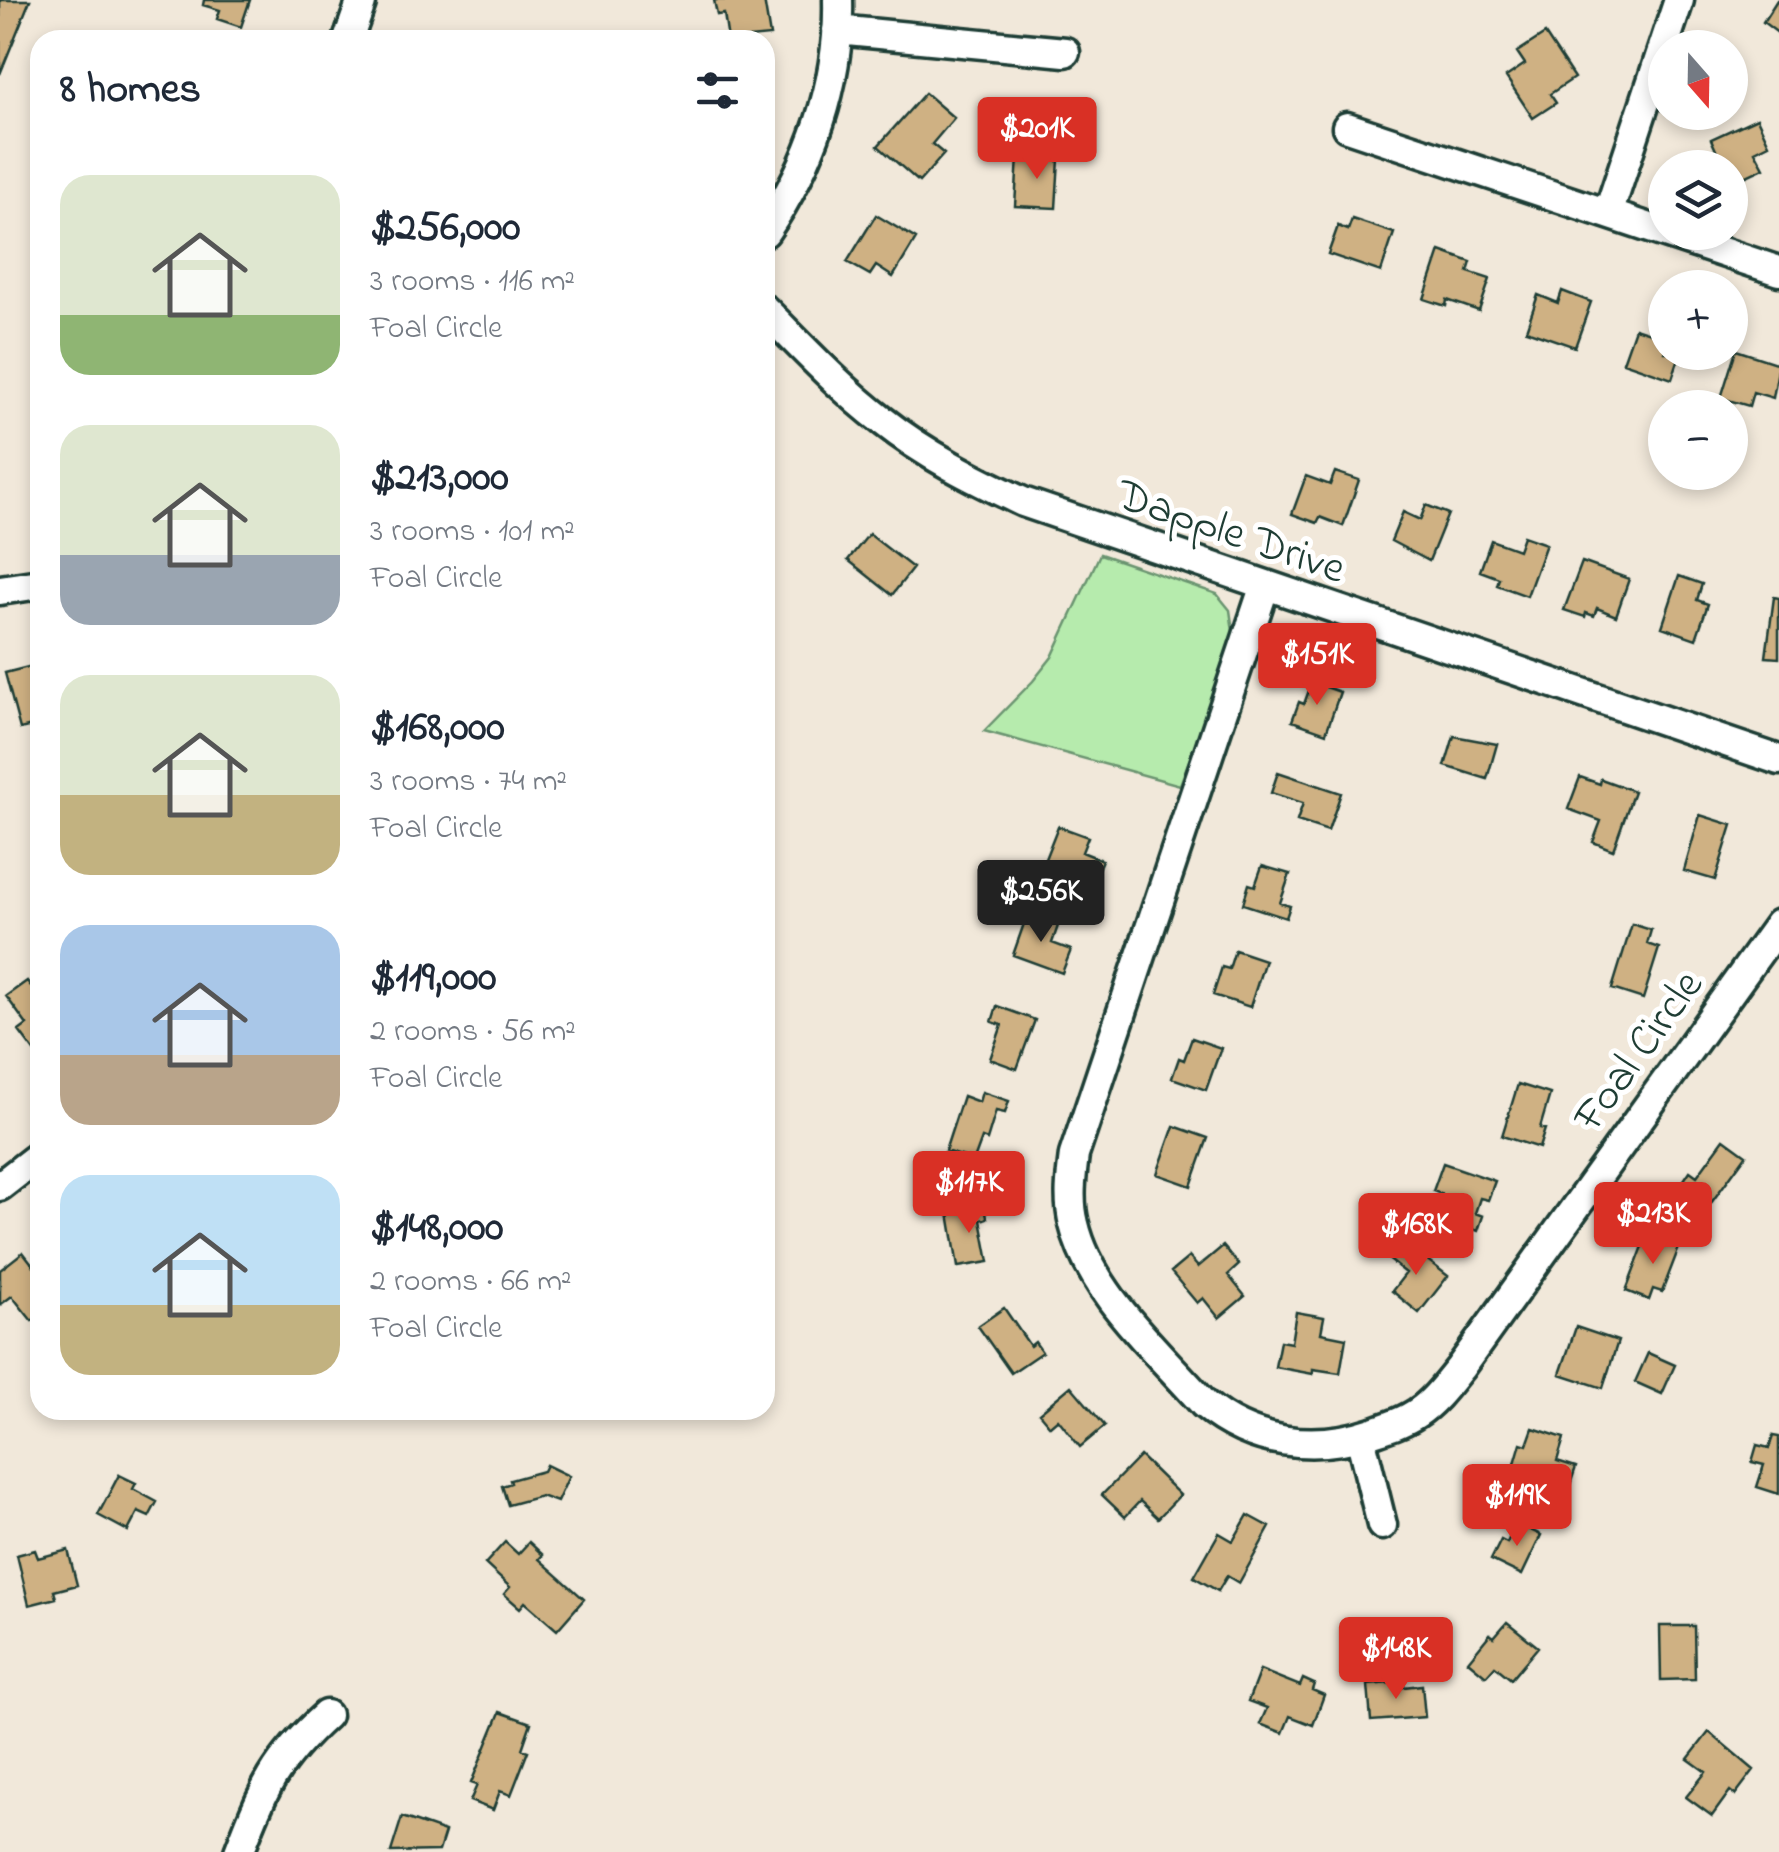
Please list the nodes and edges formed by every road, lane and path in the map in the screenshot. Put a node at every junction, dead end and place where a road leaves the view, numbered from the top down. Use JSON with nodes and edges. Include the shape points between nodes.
{"nodes":[{"id":1,"x":838,"y":0,"type":"edge"},
{"id":2,"x":1679,"y":0,"type":"edge"},
{"id":3,"x":361,"y":3,"type":"dead end"},
{"id":4,"x":352,"y":30,"type":"edge"},
{"id":5,"x":837,"y":30,"type":"junction"},
{"id":6,"x":1065,"y":52,"type":"dead end"},
{"id":7,"x":1347,"y":127,"type":"dead end"},
{"id":8,"x":1608,"y":214,"type":"junction"},
{"id":9,"x":775,"y":216,"type":"edge"},
{"id":10,"x":1779,"y":272,"type":"edge"},
{"id":11,"x":775,"y":320,"type":"edge"},
{"id":12,"x":1265,"y":585,"type":"junction"},
{"id":13,"x":30,"y":586,"type":"edge"},
{"id":14,"x":0,"y":590,"type":"edge"},
{"id":15,"x":1779,"y":760,"type":"edge"},
{"id":16,"x":1779,"y":924,"type":"edge"},
{"id":17,"x":30,"y":1163,"type":"edge"},
{"id":18,"x":0,"y":1186,"type":"edge"},
{"id":19,"x":1360,"y":1436,"type":"junction"},
{"id":20,"x":1382,"y":1525,"type":"dead end"},
{"id":21,"x":326,"y":1716,"type":"dead end"},
{"id":22,"x":239,"y":1852,"type":"edge"}],
"edges":[{"from":1,"to":5,"type":"street"},
{"from":2,"to":8,"type":"street"},
{"from":3,"to":4,"type":"street"},
{"from":5,"to":6,"type":"street"},
{"from":5,"to":9,"type":"street","via":[[813,143]]},
{"from":7,"to":8,"type":"street"},
{"from":8,"to":10,"type":"street"},
{"from":11,"to":12,"type":"street","name":"Dapple Drive","via":[[850,394],[947,464],[1023,502]]},
{"from":12,"to":15,"type":"street","name":"Dapple Drive"},
{"from":12,"to":19,"type":"street","name":"Foal Circle","via":[[1074,1155],[1072,1221],[1105,1291],[1220,1417],[1246,1432],[1288,1442]]},
{"from":13,"to":14,"type":"street"},
{"from":16,"to":19,"type":"street","name":"Foal Circle","via":[[1442,1390],[1416,1414]]},
{"from":17,"to":18,"type":"street"},
{"from":19,"to":20,"type":"street"},
{"from":21,"to":22,"type":"street","via":[[276,1767]]}]}
